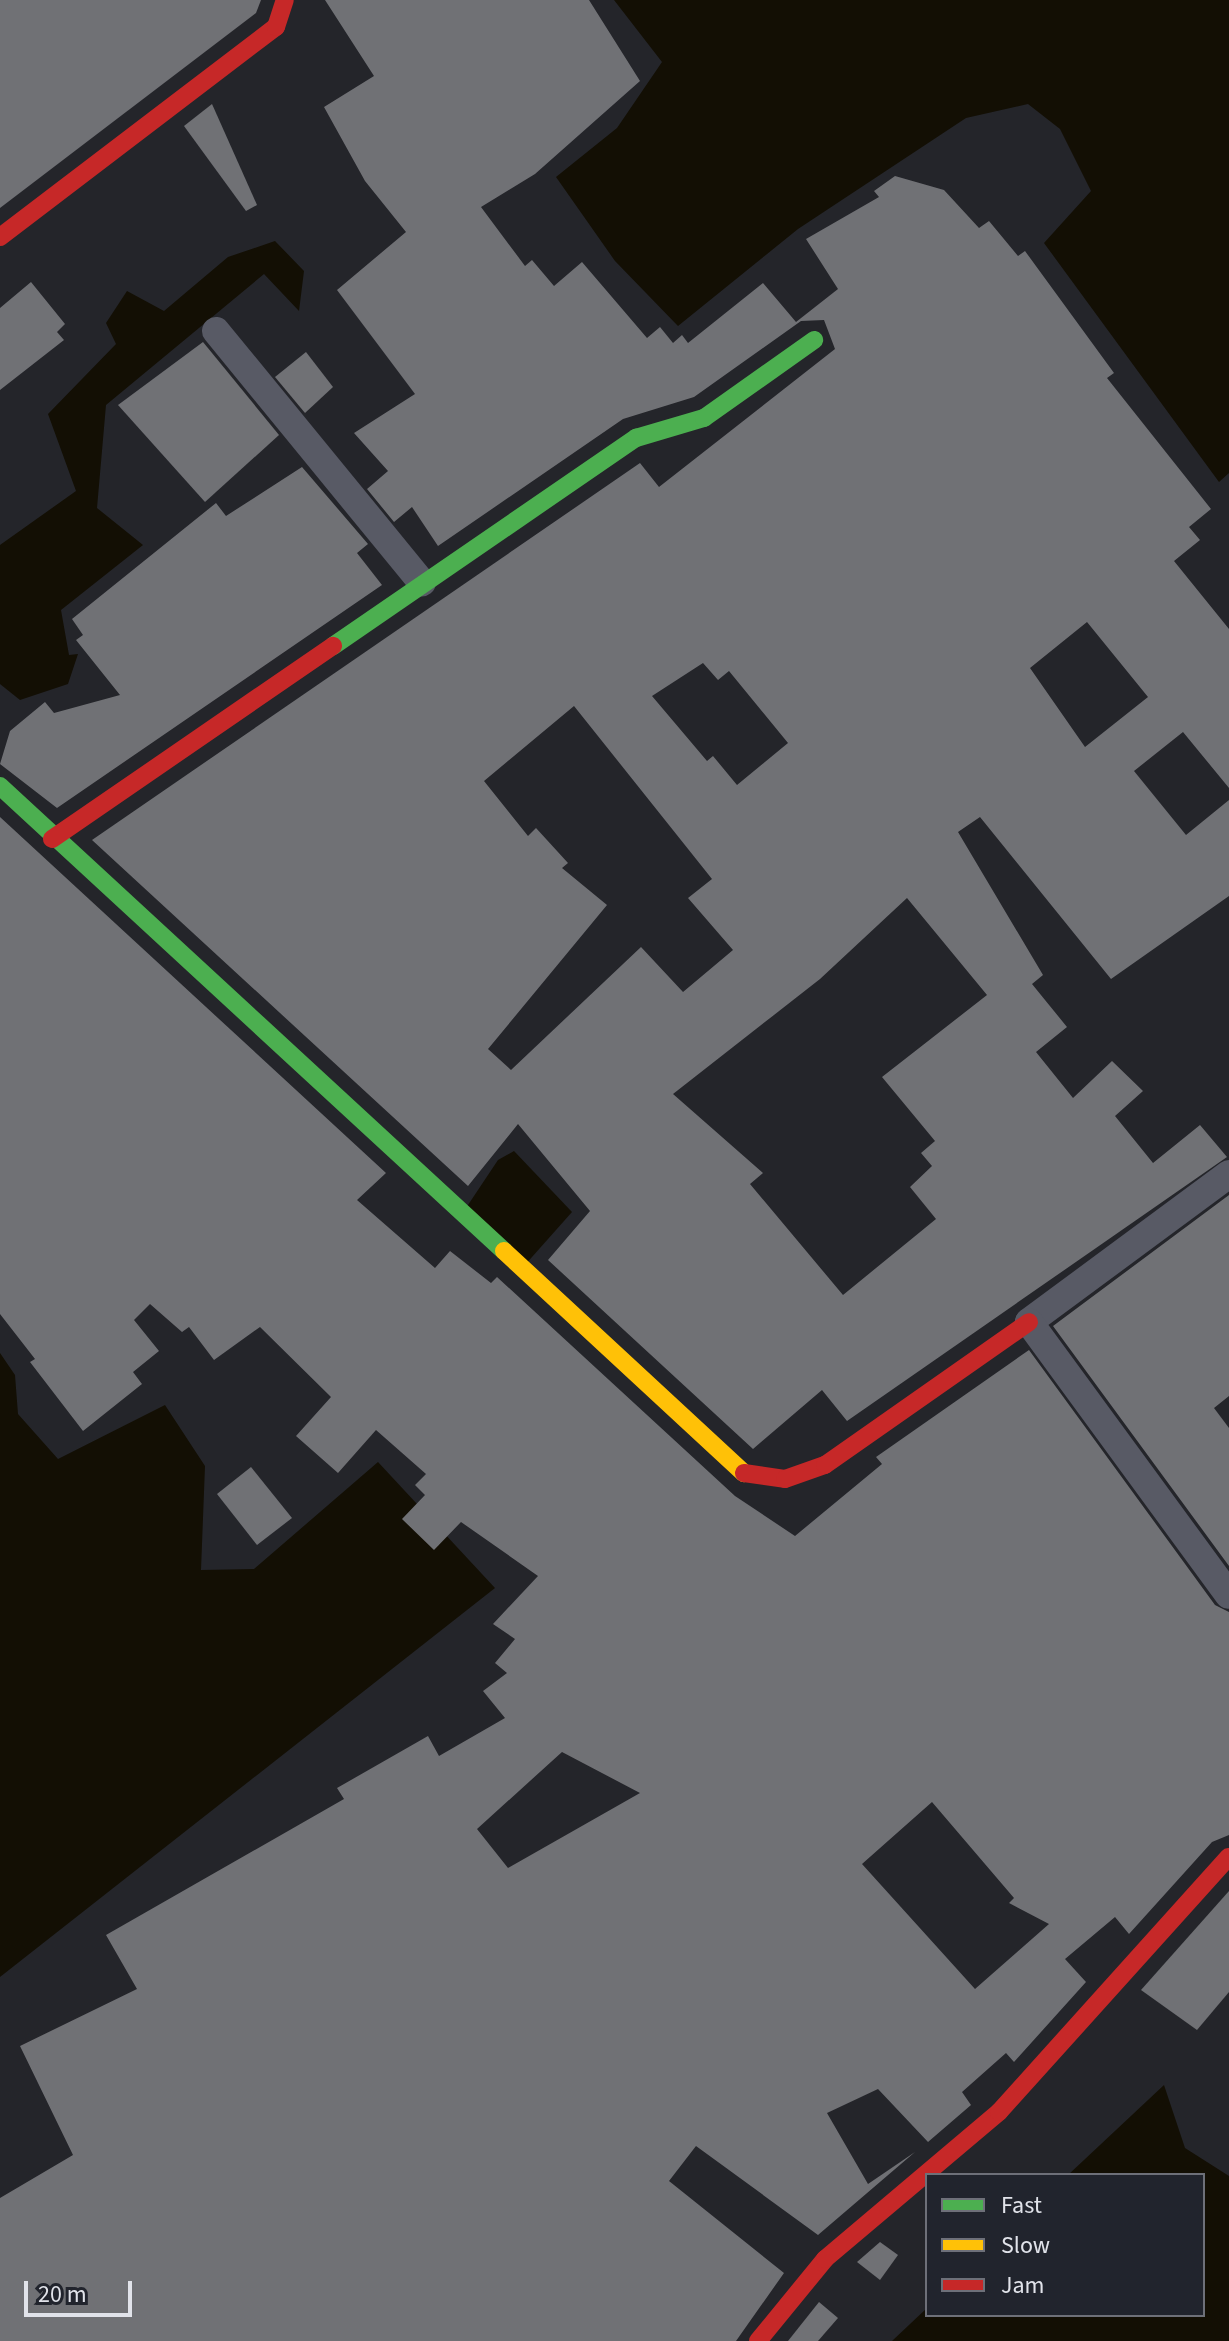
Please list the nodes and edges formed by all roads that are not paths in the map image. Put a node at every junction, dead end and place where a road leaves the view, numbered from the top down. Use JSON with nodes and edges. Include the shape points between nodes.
{"nodes":[{"id":1,"x":285,"y":0,"type":"edge"},
{"id":2,"x":0,"y":237,"type":"edge"},
{"id":3,"x":216,"y":331,"type":"dead end"},
{"id":4,"x":814,"y":340,"type":"dead end"},
{"id":5,"x":422,"y":583,"type":"junction"},
{"id":6,"x":0,"y":786,"type":"edge"},
{"id":7,"x":52,"y":839,"type":"junction"},
{"id":8,"x":1229,"y":1174,"type":"edge"},
{"id":9,"x":1029,"y":1322,"type":"junction"},
{"id":10,"x":1229,"y":1595,"type":"edge"},
{"id":11,"x":1229,"y":1857,"type":"edge"},
{"id":12,"x":927,"y":2173,"type":"edge"},
{"id":13,"x":925,"y":2175,"type":"edge"},
{"id":14,"x":758,"y":2341,"type":"edge"}],
"edges":[{"from":1,"to":2,"type":"street","via":[[276,27]]},
{"from":3,"to":5,"type":"street"},
{"from":4,"to":5,"type":"street","via":[[704,418],[636,438]]},
{"from":5,"to":7,"type":"street"},
{"from":6,"to":7,"type":"street"},
{"from":7,"to":9,"type":"street","via":[[271,1031],[751,1479],[785,1479],[825,1465]]},
{"from":8,"to":9,"type":"street"},
{"from":9,"to":10,"type":"street"},
{"from":11,"to":12,"type":"street","via":[[999,2112]]},
{"from":13,"to":14,"type":"street","via":[[825,2259]]}]}
